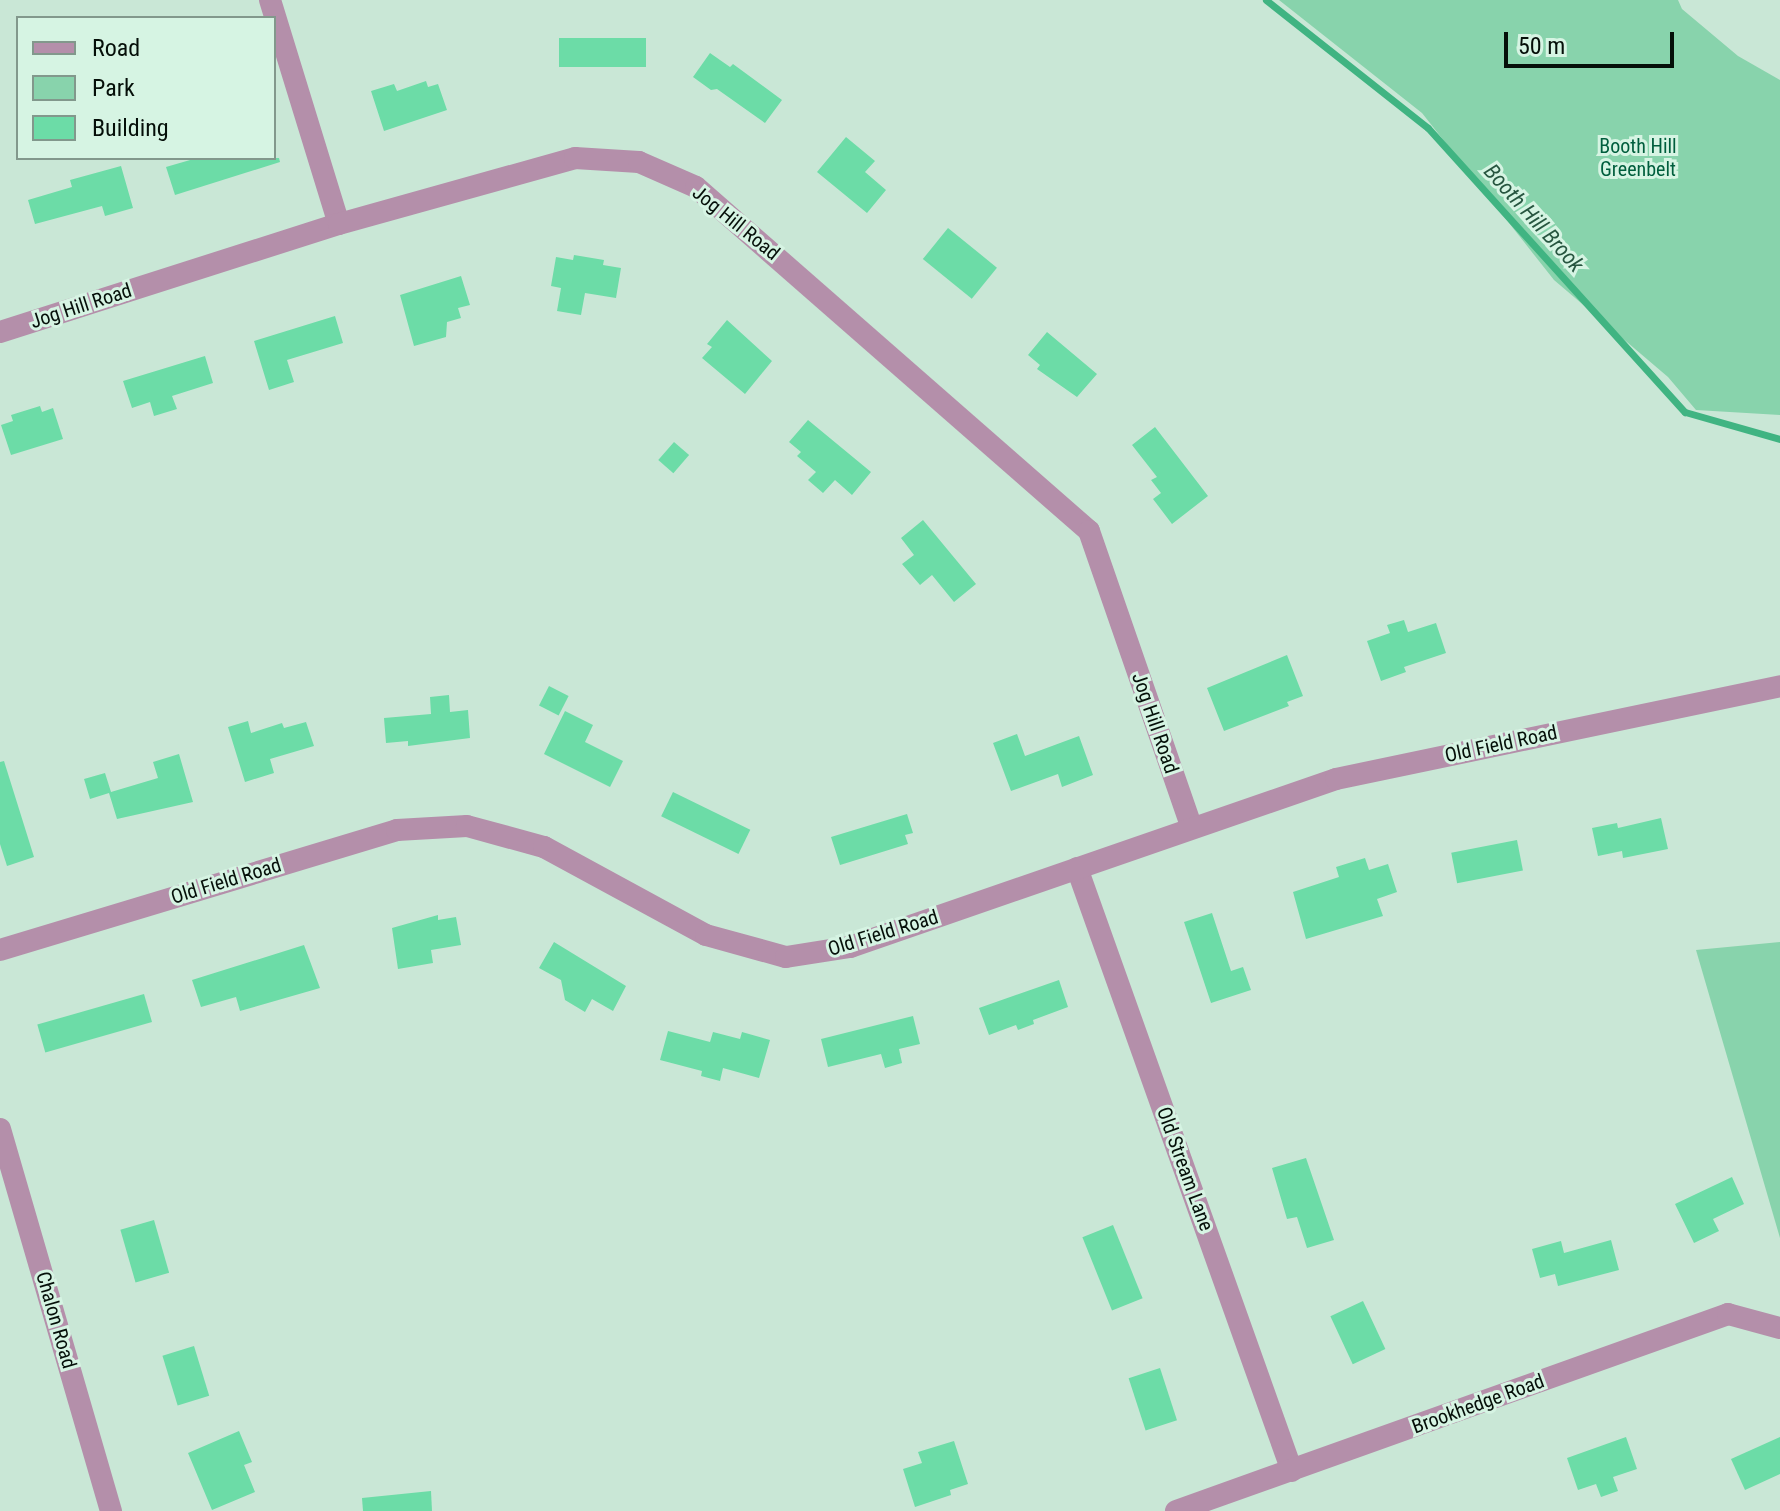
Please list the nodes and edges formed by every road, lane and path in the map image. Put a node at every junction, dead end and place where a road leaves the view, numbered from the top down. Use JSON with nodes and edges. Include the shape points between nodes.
{"nodes":[{"id":1,"x":276,"y":19,"type":"edge"},
{"id":2,"x":339,"y":224,"type":"junction"},
{"id":3,"x":0,"y":332,"type":"edge"},
{"id":4,"x":1780,"y":686,"type":"edge"},
{"id":5,"x":1191,"y":826,"type":"junction"},
{"id":6,"x":1077,"y":868,"type":"junction"},
{"id":7,"x":0,"y":950,"type":"edge"},
{"id":8,"x":0,"y":1129,"type":"edge"},
{"id":9,"x":1780,"y":1328,"type":"edge"},
{"id":10,"x":1292,"y":1471,"type":"junction"},
{"id":11,"x":111,"y":1511,"type":"edge"},
{"id":12,"x":1176,"y":1511,"type":"edge"}],
"edges":[{"from":1,"to":2,"type":"street"},
{"from":2,"to":3,"type":"street","name":"Jog Hill Road"},
{"from":2,"to":5,"type":"street","name":"Jog Hill Road","via":[[575,158],[639,162],[696,187],[1089,531]]},
{"from":4,"to":5,"type":"street","name":"Old Field Road","via":[[1336,779]]},
{"from":5,"to":6,"type":"street","name":"Old Field Road"},
{"from":6,"to":7,"type":"street","name":"Old Field Road","via":[[850,947],[786,957],[706,935],[544,847],[467,826],[397,830]]},
{"from":6,"to":10,"type":"street","name":"Old Stream Lane"},
{"from":8,"to":11,"type":"street","name":"Chalon Road"},
{"from":9,"to":10,"type":"street","name":"Brookhedge Road","via":[[1728,1314]]},
{"from":10,"to":12,"type":"street","name":"Brookhedge Road"}]}
